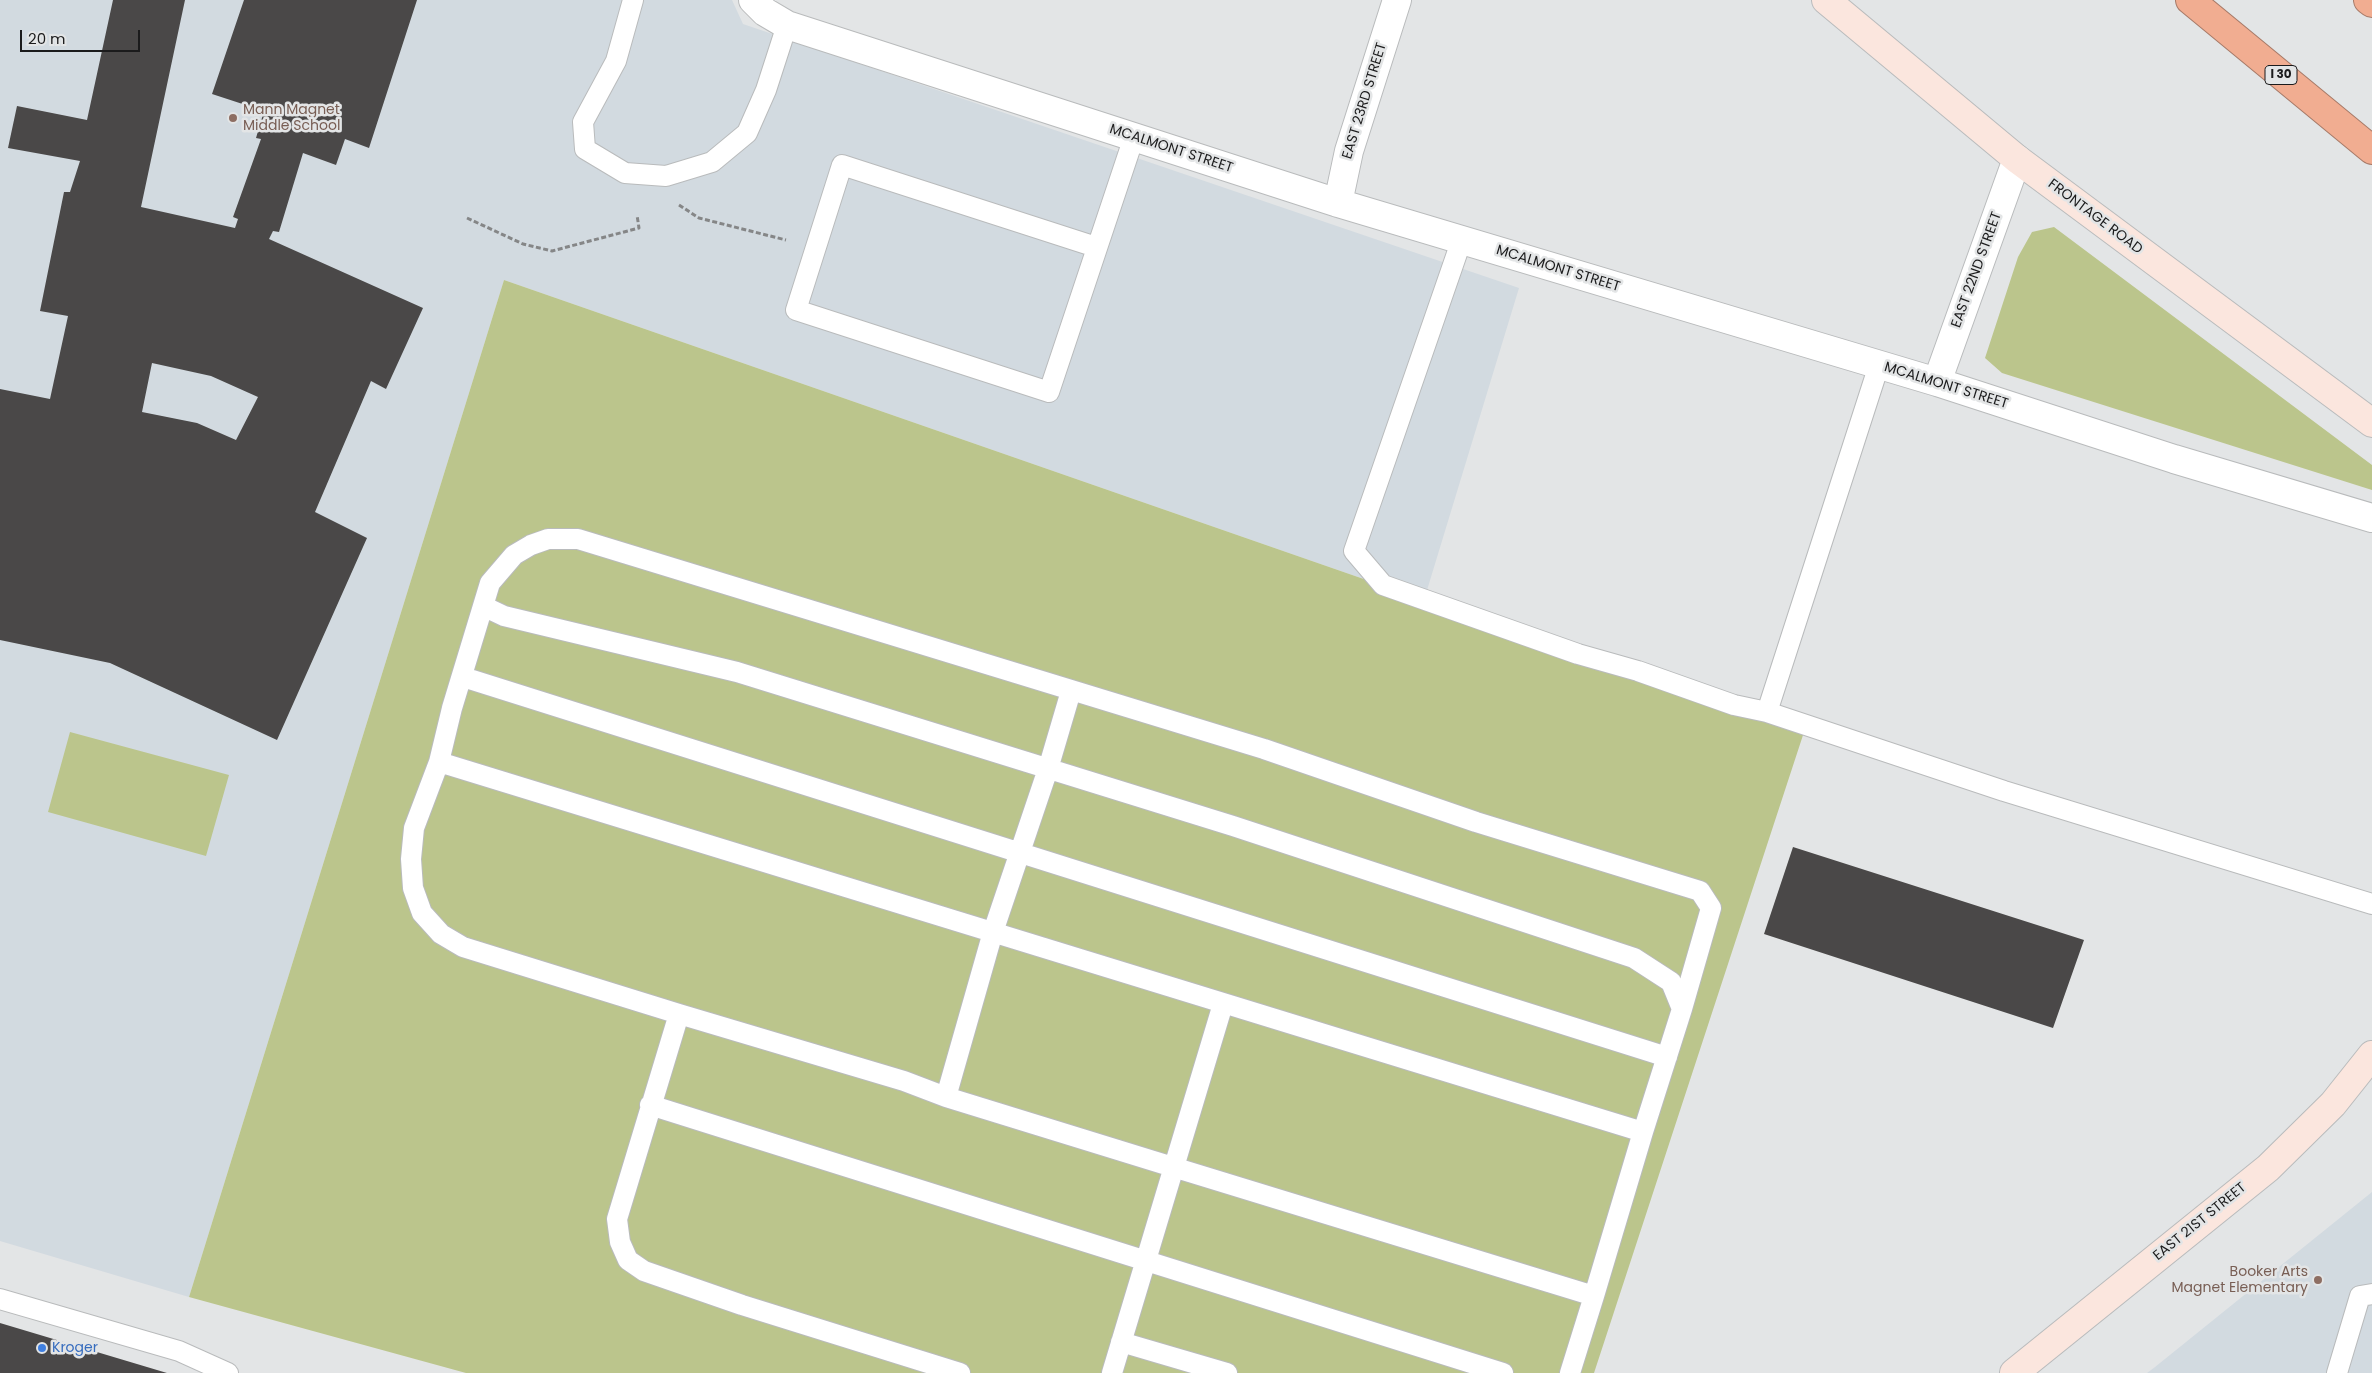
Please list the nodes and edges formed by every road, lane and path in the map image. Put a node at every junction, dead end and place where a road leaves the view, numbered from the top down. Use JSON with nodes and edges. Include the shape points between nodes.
{"nodes":[{"id":1,"x":633,"y":0,"type":"edge"},
{"id":2,"x":753,"y":0,"type":"edge"},
{"id":3,"x":1397,"y":0,"type":"edge"},
{"id":4,"x":1826,"y":0,"type":"edge"},
{"id":5,"x":2190,"y":0,"type":"edge"},
{"id":6,"x":2368,"y":0,"type":"edge"},
{"id":7,"x":2372,"y":3,"type":"edge"},
{"id":8,"x":787,"y":25,"type":"junction"},
{"id":9,"x":1134,"y":137,"type":"junction"},
{"id":10,"x":2372,"y":150,"type":"edge"},
{"id":11,"x":2017,"y":159,"type":"junction"},
{"id":12,"x":677,"y":203,"type":"dead end"},
{"id":13,"x":1338,"y":203,"type":"junction"},
{"id":14,"x":638,"y":215,"type":"dead end"},
{"id":15,"x":467,"y":218,"type":"dead end"},
{"id":16,"x":1462,"y":239,"type":"junction"},
{"id":17,"x":787,"y":240,"type":"dead end"},
{"id":18,"x":1096,"y":247,"type":"junction"},
{"id":19,"x":1879,"y":365,"type":"junction"},
{"id":20,"x":1937,"y":382,"type":"junction"},
{"id":21,"x":2372,"y":423,"type":"edge"},
{"id":22,"x":2372,"y":518,"type":"edge"},
{"id":23,"x":483,"y":606,"type":"junction"},
{"id":24,"x":463,"y":677,"type":"junction"},
{"id":25,"x":1071,"y":690,"type":"junction"},
{"id":26,"x":1767,"y":712,"type":"junction"},
{"id":27,"x":438,"y":762,"type":"junction"},
{"id":28,"x":1048,"y":769,"type":"junction"},
{"id":29,"x":1019,"y":852,"type":"junction"},
{"id":30,"x":2372,"y":904,"type":"edge"},
{"id":31,"x":992,"y":932,"type":"junction"},
{"id":32,"x":1223,"y":1004,"type":"junction"},
{"id":33,"x":1682,"y":1009,"type":"junction"},
{"id":34,"x":679,"y":1014,"type":"junction"},
{"id":35,"x":2372,"y":1055,"type":"edge"},
{"id":36,"x":1666,"y":1057,"type":"junction"},
{"id":37,"x":946,"y":1097,"type":"junction"},
{"id":38,"x":650,"y":1104,"type":"junction"},
{"id":39,"x":1643,"y":1132,"type":"junction"},
{"id":40,"x":1173,"y":1168,"type":"junction"},
{"id":41,"x":1145,"y":1260,"type":"junction"},
{"id":42,"x":2372,"y":1294,"type":"edge"},
{"id":43,"x":1594,"y":1296,"type":"junction"},
{"id":44,"x":0,"y":1299,"type":"edge"},
{"id":45,"x":1120,"y":1342,"type":"junction"},
{"id":46,"x":228,"y":1373,"type":"edge"},
{"id":47,"x":960,"y":1373,"type":"edge"},
{"id":48,"x":1112,"y":1373,"type":"edge"},
{"id":49,"x":1227,"y":1373,"type":"edge"},
{"id":50,"x":1503,"y":1373,"type":"edge"},
{"id":51,"x":1570,"y":1373,"type":"edge"},
{"id":52,"x":2014,"y":1373,"type":"edge"},
{"id":53,"x":2337,"y":1373,"type":"edge"}],
"edges":[{"from":1,"to":8,"type":"lane","via":[[616,61],[583,122],[585,149],[625,173],[666,176],[712,162],[747,132],[766,90]]},
{"from":2,"to":8,"type":"street","name":"MCALMONT STREET","via":[[765,12]]},
{"from":3,"to":13,"type":"street","name":"EAST 23RD STREET","via":[[1349,151]]},
{"from":4,"to":11,"type":"main road","name":"FRONTAGE ROAD"},
{"from":5,"to":10,"type":"highway","number":"I 30"},
{"from":6,"to":7,"type":"highway"},
{"from":8,"to":9,"type":"street","name":"MCALMONT STREET"},
{"from":9,"to":13,"type":"street","name":"MCALMONT STREET"},
{"from":9,"to":18,"type":"lane"},
{"from":11,"to":20,"type":"street","name":"EAST 22ND STREET"},
{"from":11,"to":21,"type":"main road","name":"FRONTAGE ROAD"},
{"from":12,"to":17,"type":"path","via":[[699,218]]},
{"from":13,"to":16,"type":"street","name":"MCALMONT STREET"},
{"from":14,"to":15,"type":"path","via":[[639,228],[552,251],[523,244]]},
{"from":16,"to":19,"type":"street","name":"MCALMONT STREET"},
{"from":16,"to":26,"type":"lane","via":[[1354,551],[1383,585],[1578,654],[1734,705]]},
{"from":18,"to":18,"type":"lane","via":[[1049,392],[796,310],[842,165]]},
{"from":19,"to":20,"type":"street","name":"MCALMONT STREET"},
{"from":19,"to":26,"type":"lane"},
{"from":20,"to":22,"type":"street","name":"MCALMONT STREET","via":[[2174,459]]},
{"from":23,"to":24,"type":"lane"},
{"from":23,"to":25,"type":"lane","via":[[490,583],[514,555],[548,539],[578,538]]},
{"from":23,"to":28,"type":"lane","via":[[504,616],[737,672]]},
{"from":24,"to":27,"type":"lane"},
{"from":24,"to":29,"type":"lane"},
{"from":25,"to":28,"type":"lane"},
{"from":25,"to":33,"type":"lane","via":[[1264,749],[1476,822],[1700,892],[1711,908]]},
{"from":26,"to":30,"type":"lane","via":[[2004,791]]},
{"from":27,"to":31,"type":"lane"},
{"from":27,"to":34,"type":"lane","via":[[414,828],[411,859],[413,888],[422,913],[441,934],[463,947]]},
{"from":28,"to":29,"type":"lane"},
{"from":28,"to":33,"type":"lane","via":[[1233,826],[1634,958],[1672,982]]},
{"from":29,"to":31,"type":"lane"},
{"from":29,"to":36,"type":"lane"},
{"from":31,"to":32,"type":"lane"},
{"from":31,"to":37,"type":"lane"},
{"from":32,"to":39,"type":"lane"},
{"from":32,"to":40,"type":"lane"},
{"from":33,"to":36,"type":"lane"},
{"from":34,"to":37,"type":"lane","via":[[904,1081]]},
{"from":34,"to":38,"type":"lane"},
{"from":35,"to":52,"type":"main road","name":"EAST 21ST STREET","via":[[2333,1104],[2268,1168]]},
{"from":36,"to":39,"type":"lane"},
{"from":37,"to":40,"type":"lane"},
{"from":38,"to":41,"type":"lane"},
{"from":38,"to":47,"type":"lane","via":[[617,1219],[620,1242],[628,1260],[644,1271],[742,1305]]},
{"from":39,"to":43,"type":"lane"},
{"from":40,"to":41,"type":"lane"},
{"from":40,"to":43,"type":"lane"},
{"from":41,"to":45,"type":"lane"},
{"from":41,"to":50,"type":"lane"},
{"from":42,"to":53,"type":"lane","via":[[2360,1296]]},
{"from":43,"to":51,"type":"lane"},
{"from":44,"to":46,"type":"lane","via":[[179,1351]]},
{"from":45,"to":48,"type":"lane"},
{"from":45,"to":49,"type":"lane"}]}
